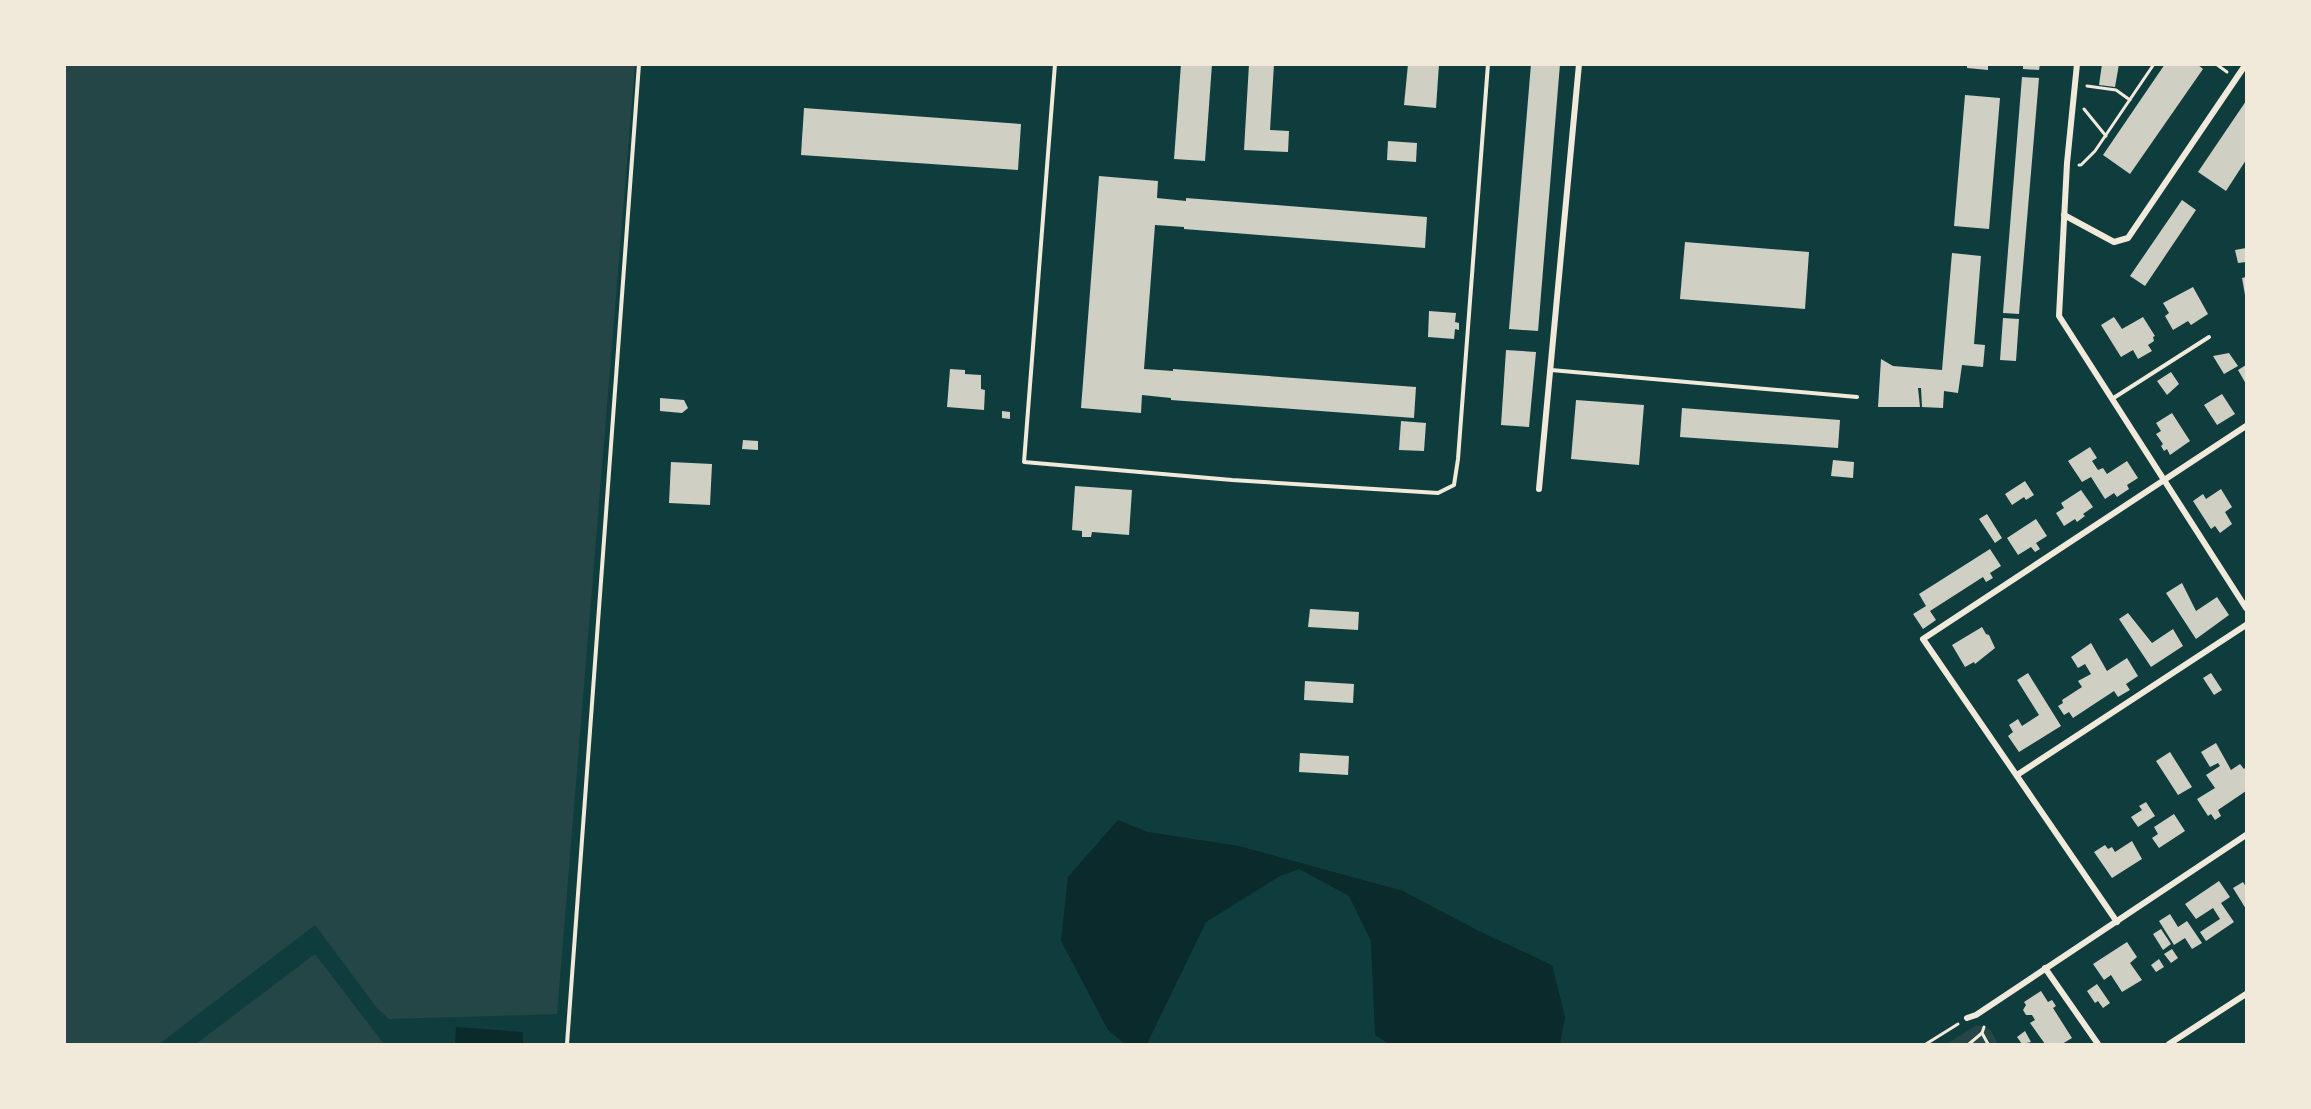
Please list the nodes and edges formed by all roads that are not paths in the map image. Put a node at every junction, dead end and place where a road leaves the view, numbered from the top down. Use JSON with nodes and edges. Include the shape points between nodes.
{"nodes":[{"id":1,"x":639,"y":64,"type":"edge"},
{"id":2,"x":1055,"y":64,"type":"edge"},
{"id":3,"x":1488,"y":64,"type":"edge"},
{"id":4,"x":1580,"y":64,"type":"edge"},
{"id":5,"x":2077,"y":64,"type":"edge"},
{"id":6,"x":2246,"y":64,"type":"edge"},
{"id":7,"x":2064,"y":215,"type":"junction"},
{"id":8,"x":2210,"y":337,"type":"dead end"},
{"id":9,"x":1551,"y":370,"type":"junction"},
{"id":10,"x":1857,"y":397,"type":"dead end"},
{"id":11,"x":2111,"y":399,"type":"junction"},
{"id":12,"x":2247,"y":426,"type":"edge"},
{"id":13,"x":2164,"y":480,"type":"junction"},
{"id":14,"x":1539,"y":489,"type":"dead end"},
{"id":15,"x":2247,"y":608,"type":"edge"},
{"id":16,"x":2247,"y":625,"type":"edge"},
{"id":17,"x":2017,"y":775,"type":"junction"},
{"id":18,"x":2247,"y":835,"type":"edge"},
{"id":19,"x":2117,"y":922,"type":"junction"},
{"id":20,"x":2045,"y":968,"type":"junction"},
{"id":21,"x":2247,"y":994,"type":"edge"},
{"id":22,"x":1967,"y":1018,"type":"road end"},
{"id":23,"x":567,"y":1044,"type":"edge"},
{"id":24,"x":2097,"y":1044,"type":"edge"},
{"id":25,"x":2169,"y":1044,"type":"edge"}],
"edges":[{"from":1,"to":23,"type":"lane"},
{"from":2,"to":3,"type":"lane","via":[[1024,462],[1438,493],[1454,485],[1458,459]]},
{"from":4,"to":9,"type":"street"},
{"from":5,"to":7,"type":"street"},
{"from":6,"to":7,"type":"street","via":[[2128,238],[2114,242]]},
{"from":7,"to":11,"type":"street","via":[[2059,316]]},
{"from":8,"to":11,"type":"lane"},
{"from":9,"to":10,"type":"lane"},
{"from":9,"to":14,"type":"street"},
{"from":11,"to":13,"type":"street"},
{"from":12,"to":13,"type":"street"},
{"from":13,"to":15,"type":"street"},
{"from":13,"to":17,"type":"street","via":[[1923,639]]},
{"from":16,"to":17,"type":"street"},
{"from":17,"to":19,"type":"street"},
{"from":18,"to":19,"type":"street"},
{"from":19,"to":20,"type":"street"},
{"from":20,"to":22,"type":"street"},
{"from":20,"to":24,"type":"street"},
{"from":21,"to":25,"type":"street"}]}
